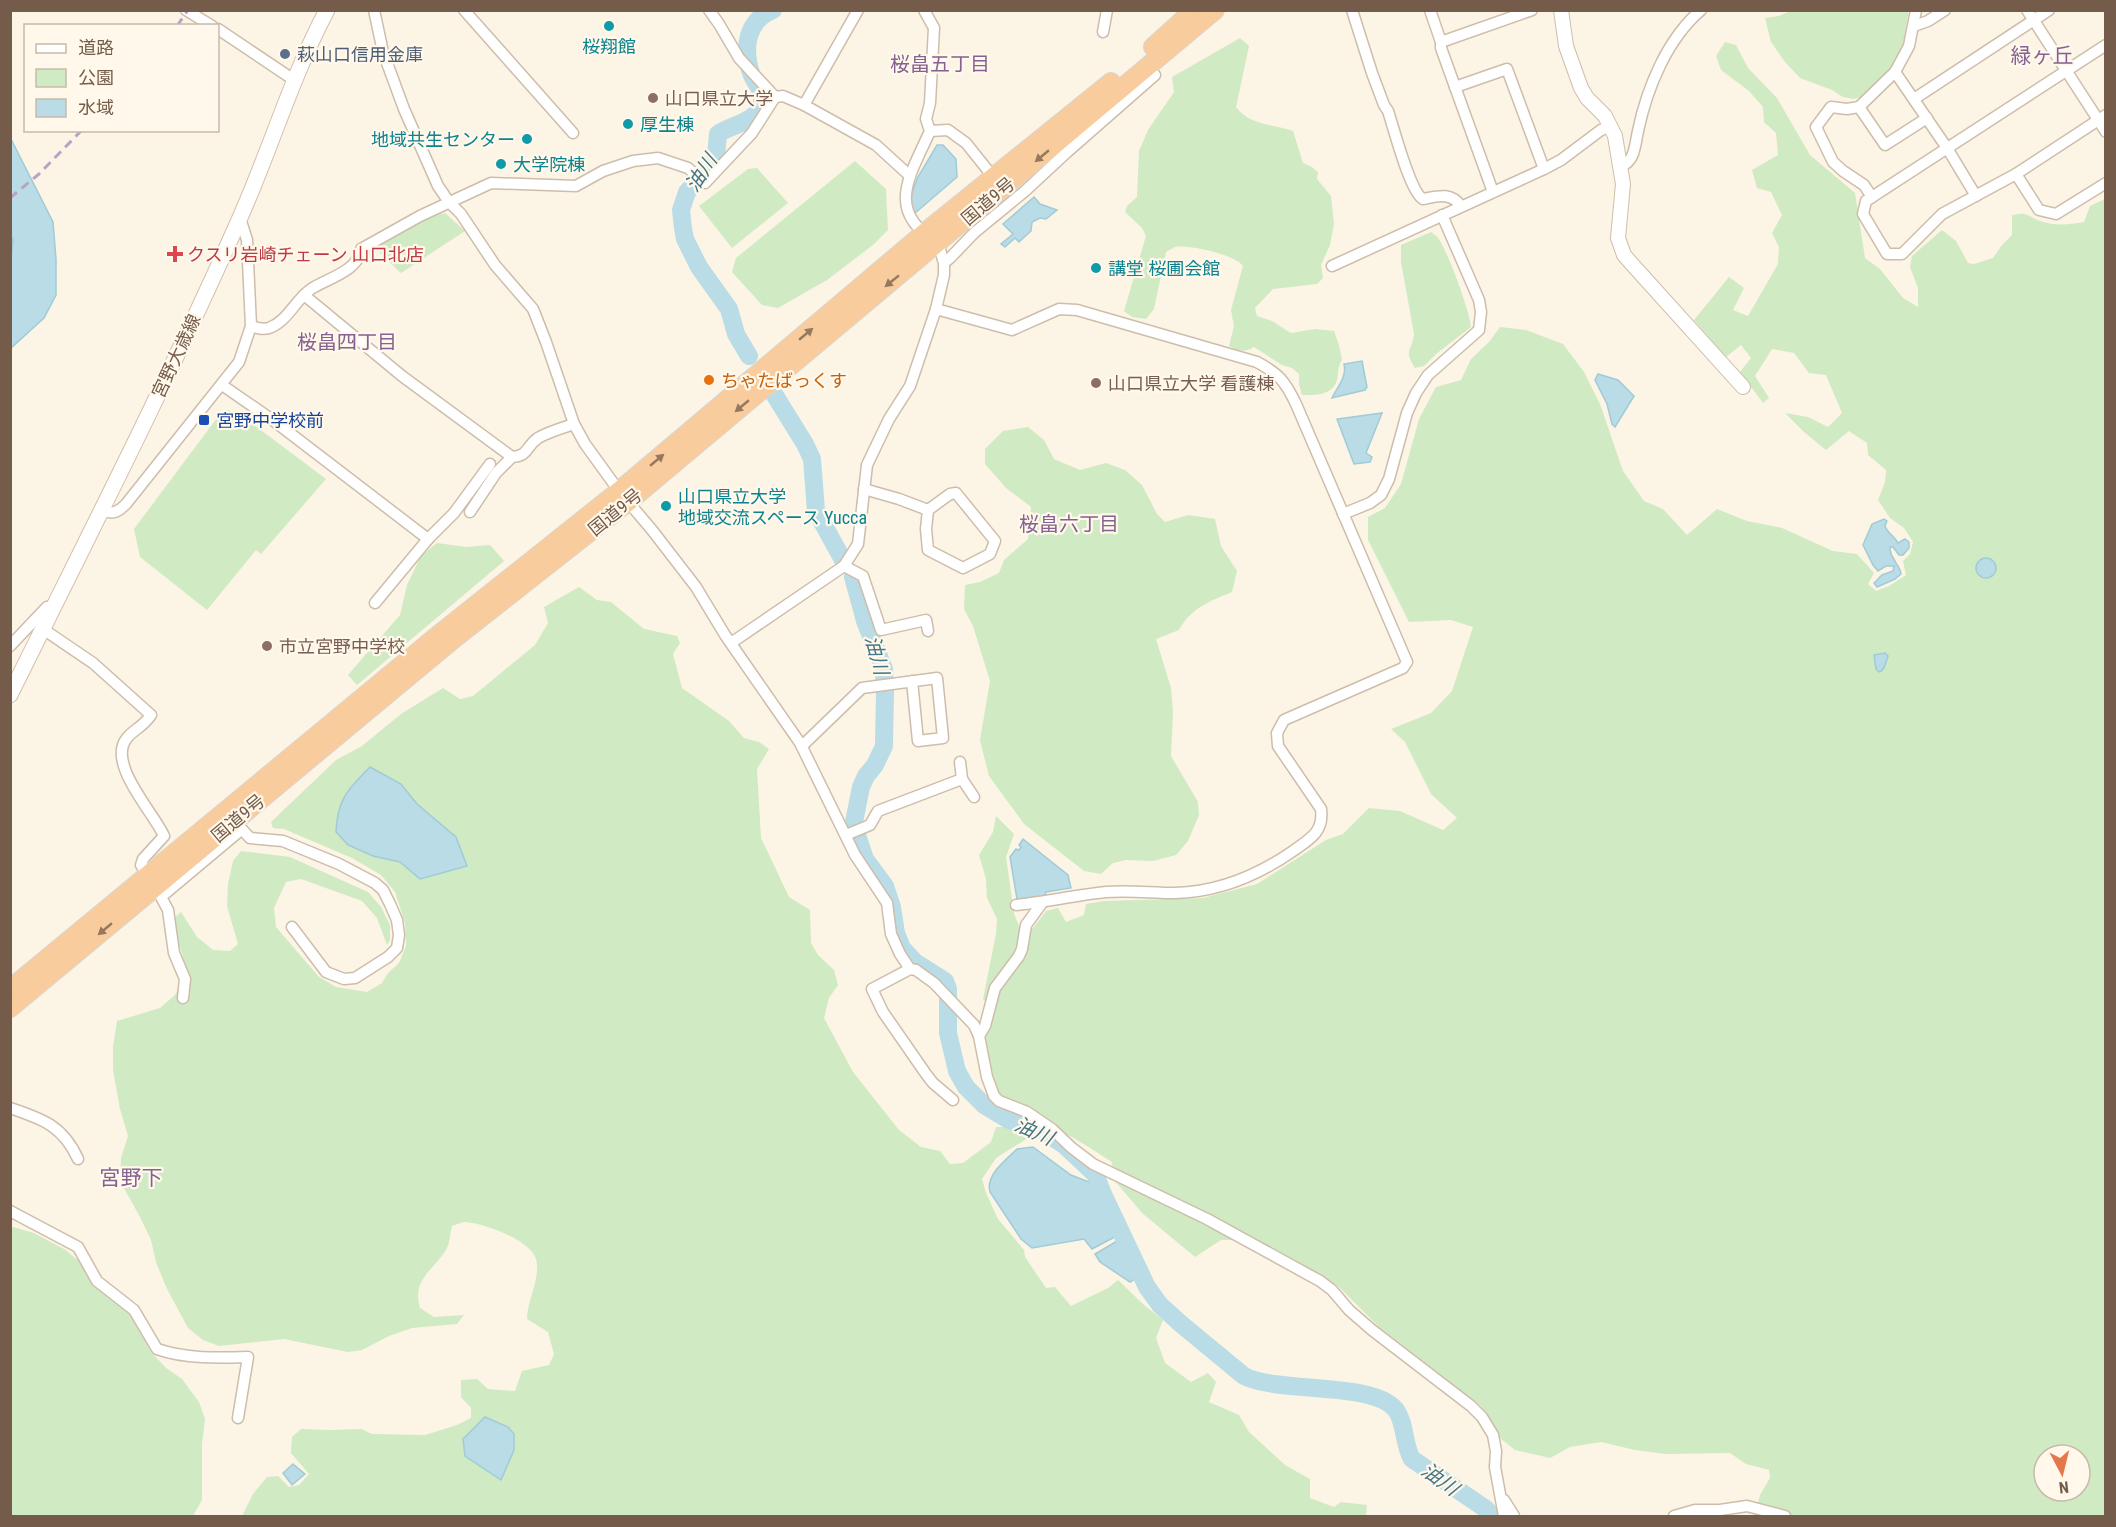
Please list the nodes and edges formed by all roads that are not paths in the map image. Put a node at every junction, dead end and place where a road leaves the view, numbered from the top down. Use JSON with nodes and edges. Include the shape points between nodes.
{"nodes":[{"id":1,"x":186,"y":10,"type":"edge"},
{"id":2,"x":327,"y":10,"type":"edge"},
{"id":3,"x":374,"y":10,"type":"edge"},
{"id":4,"x":464,"y":10,"type":"edge"},
{"id":5,"x":709,"y":10,"type":"edge"},
{"id":6,"x":858,"y":10,"type":"edge"},
{"id":7,"x":924,"y":10,"type":"edge"},
{"id":8,"x":1107,"y":10,"type":"edge"},
{"id":9,"x":1194,"y":10,"type":"edge"},
{"id":10,"x":1215,"y":10,"type":"edge"},
{"id":11,"x":1352,"y":10,"type":"edge"},
{"id":12,"x":1430,"y":10,"type":"edge"},
{"id":13,"x":1532,"y":10,"type":"edge"},
{"id":14,"x":1561,"y":10,"type":"edge"},
{"id":15,"x":1701,"y":10,"type":"edge"},
{"id":16,"x":1916,"y":10,"type":"edge"},
{"id":17,"x":1945,"y":10,"type":"edge"},
{"id":18,"x":2049,"y":10,"type":"edge"},
{"id":19,"x":2031,"y":15,"type":"edge"},
{"id":20,"x":209,"y":24,"type":"edge"},
{"id":21,"x":1914,"y":26,"type":"junction"},
{"id":22,"x":219,"y":30,"type":"edge"},
{"id":23,"x":1103,"y":32,"type":"dead end"},
{"id":24,"x":1441,"y":42,"type":"junction"},
{"id":25,"x":2106,"y":45,"type":"edge"},
{"id":26,"x":2067,"y":70,"type":"junction"},
{"id":27,"x":1895,"y":72,"type":"junction"},
{"id":28,"x":1155,"y":75,"type":"dead end"},
{"id":29,"x":294,"y":80,"type":"junction"},
{"id":30,"x":1455,"y":87,"type":"junction"},
{"id":31,"x":775,"y":97,"type":"junction"},
{"id":32,"x":1914,"y":99,"type":"junction"},
{"id":33,"x":804,"y":105,"type":"junction"},
{"id":34,"x":1859,"y":107,"type":"junction"},
{"id":35,"x":1927,"y":118,"type":"junction"},
{"id":36,"x":2102,"y":118,"type":"edge"},
{"id":37,"x":1611,"y":126,"type":"junction"},
{"id":38,"x":930,"y":131,"type":"junction"},
{"id":39,"x":2106,"y":132,"type":"edge"},
{"id":40,"x":573,"y":133,"type":"dead end"},
{"id":41,"x":1947,"y":148,"type":"junction"},
{"id":42,"x":1621,"y":166,"type":"junction"},
{"id":43,"x":1544,"y":169,"type":"junction"},
{"id":44,"x":2016,"y":174,"type":"junction"},
{"id":45,"x":910,"y":176,"type":"junction"},
{"id":46,"x":994,"y":178,"type":"junction"},
{"id":47,"x":2106,"y":183,"type":"edge"},
{"id":48,"x":1493,"y":192,"type":"junction"},
{"id":49,"x":1976,"y":196,"type":"junction"},
{"id":50,"x":1872,"y":197,"type":"junction"},
{"id":51,"x":449,"y":202,"type":"junction"},
{"id":52,"x":1461,"y":206,"type":"junction"},
{"id":53,"x":1442,"y":215,"type":"junction"},
{"id":54,"x":240,"y":218,"type":"junction"},
{"id":55,"x":931,"y":239,"type":"junction"},
{"id":56,"x":944,"y":263,"type":"junction"},
{"id":57,"x":1332,"y":266,"type":"dead end"},
{"id":58,"x":304,"y":295,"type":"junction"},
{"id":59,"x":936,"y":309,"type":"junction"},
{"id":60,"x":251,"y":326,"type":"junction"},
{"id":61,"x":222,"y":385,"type":"junction"},
{"id":62,"x":1743,"y":387,"type":"dead end"},
{"id":63,"x":573,"y":424,"type":"junction"},
{"id":64,"x":512,"y":457,"type":"junction"},
{"id":65,"x":490,"y":464,"type":"dead end"},
{"id":66,"x":864,"y":489,"type":"junction"},
{"id":67,"x":624,"y":497,"type":"junction"},
{"id":68,"x":102,"y":510,"type":"junction"},
{"id":69,"x":928,"y":510,"type":"junction"},
{"id":70,"x":470,"y":512,"type":"dead end"},
{"id":71,"x":1343,"y":514,"type":"junction"},
{"id":72,"x":428,"y":539,"type":"junction"},
{"id":73,"x":844,"y":566,"type":"junction"},
{"id":74,"x":375,"y":603,"type":"dead end"},
{"id":75,"x":54,"y":606,"type":"junction"},
{"id":76,"x":927,"y":620,"type":"dead end"},
{"id":77,"x":43,"y":629,"type":"junction"},
{"id":78,"x":731,"y":643,"type":"junction"},
{"id":79,"x":10,"y":646,"type":"edge"},
{"id":80,"x":912,"y":681,"type":"junction"},
{"id":81,"x":10,"y":695,"type":"edge"},
{"id":82,"x":802,"y":746,"type":"junction"},
{"id":83,"x":960,"y":762,"type":"dead end"},
{"id":84,"x":962,"y":779,"type":"junction"},
{"id":85,"x":974,"y":797,"type":"dead end"},
{"id":86,"x":238,"y":826,"type":"junction"},
{"id":87,"x":846,"y":835,"type":"junction"},
{"id":88,"x":148,"y":876,"type":"junction"},
{"id":89,"x":1042,"y":903,"type":"junction"},
{"id":90,"x":1016,"y":906,"type":"dead end"},
{"id":91,"x":292,"y":927,"type":"dead end"},
{"id":92,"x":910,"y":969,"type":"junction"},
{"id":93,"x":10,"y":989,"type":"edge"},
{"id":94,"x":183,"y":998,"type":"dead end"},
{"id":95,"x":10,"y":1008,"type":"edge"},
{"id":96,"x":979,"y":1036,"type":"junction"},
{"id":97,"x":953,"y":1100,"type":"dead end"},
{"id":98,"x":10,"y":1108,"type":"edge"},
{"id":99,"x":78,"y":1159,"type":"dead end"},
{"id":100,"x":10,"y":1210,"type":"edge"},
{"id":101,"x":238,"y":1418,"type":"dead end"},
{"id":102,"x":1502,"y":1497,"type":"junction"},
{"id":103,"x":1504,"y":1516,"type":"edge"},
{"id":104,"x":1514,"y":1516,"type":"edge"},
{"id":105,"x":1674,"y":1516,"type":"edge"},
{"id":106,"x":1785,"y":1516,"type":"edge"}],
"edges":[{"from":1,"to":20,"type":"street"},
{"from":2,"to":29,"type":"main road","name":"宮野大歳線"},
{"from":3,"to":51,"type":"street","via":[[383,52],[404,109]]},
{"from":4,"to":40,"type":"street"},
{"from":5,"to":31,"type":"street","via":[[739,58]]},
{"from":6,"to":33,"type":"street"},
{"from":7,"to":38,"type":"street","via":[[934,28],[926,120]]},
{"from":8,"to":23,"type":"street"},
{"from":9,"to":46,"type":"highway","name":"国道9号"},
{"from":10,"to":55,"type":"highway","name":"国道9号","one_way":true},
{"from":11,"to":52,"type":"street","via":[[1418,196],[1423,199],[1444,195]]},
{"from":12,"to":24,"type":"street"},
{"from":13,"to":24,"type":"street"},
{"from":14,"to":37,"type":"street","via":[[1566,46],[1581,88]]},
{"from":15,"to":42,"type":"street","via":[[1680,32],[1666,57],[1645,105],[1632,159]]},
{"from":16,"to":21,"type":"street"},
{"from":17,"to":21,"type":"street"},
{"from":18,"to":19,"type":"street"},
{"from":19,"to":26,"type":"street"},
{"from":19,"to":32,"type":"street"},
{"from":21,"to":27,"type":"street","via":[[1909,46]]},
{"from":22,"to":29,"type":"street"},
{"from":24,"to":30,"type":"street"},
{"from":25,"to":26,"type":"street"},
{"from":26,"to":36,"type":"street"},
{"from":26,"to":41,"type":"street"},
{"from":27,"to":32,"type":"street"},
{"from":27,"to":34,"type":"street"},
{"from":28,"to":56,"type":"street","via":[[1026,191],[974,232]]},
{"from":29,"to":54,"type":"main road","name":"宮野大歳線"},
{"from":30,"to":43,"type":"street","via":[[1508,69]]},
{"from":30,"to":48,"type":"street"},
{"from":31,"to":33,"type":"street","via":[[783,96]]},
{"from":31,"to":51,"type":"street","via":[[752,133],[705,183],[688,168],[658,158],[603,171],[576,186],[492,183]]},
{"from":32,"to":35,"type":"street"},
{"from":33,"to":45,"type":"street","via":[[876,145]]},
{"from":34,"to":35,"type":"street","via":[[1884,145]]},
{"from":34,"to":50,"type":"street","via":[[1831,107],[1816,127],[1833,162],[1864,185]]},
{"from":35,"to":41,"type":"street"},
{"from":36,"to":39,"type":"street"},
{"from":36,"to":44,"type":"street"},
{"from":37,"to":42,"type":"street"},
{"from":37,"to":43,"type":"street"},
{"from":38,"to":45,"type":"street"},
{"from":38,"to":46,"type":"street","via":[[948,130],[966,143]]},
{"from":41,"to":49,"type":"street"},
{"from":41,"to":50,"type":"street"},
{"from":42,"to":62,"type":"street","via":[[1618,238],[1624,255]]},
{"from":43,"to":48,"type":"street"},
{"from":44,"to":47,"type":"street","via":[[2039,210],[2056,214]]},
{"from":44,"to":49,"type":"street"},
{"from":45,"to":55,"type":"street","via":[[904,199],[911,221]]},
{"from":46,"to":55,"type":"highway","name":"国道9号"},
{"from":48,"to":52,"type":"street"},
{"from":49,"to":50,"type":"street","via":[[1942,214],[1902,254],[1887,254],[1863,214],[1866,201]]},
{"from":51,"to":58,"type":"street","via":[[361,249],[348,269]]},
{"from":51,"to":63,"type":"street","via":[[533,309]]},
{"from":52,"to":53,"type":"street"},
{"from":53,"to":57,"type":"street"},
{"from":53,"to":71,"type":"street","via":[[1479,300],[1479,330],[1442,360],[1416,393],[1381,495]]},
{"from":54,"to":60,"type":"street","via":[[247,240]]},
{"from":54,"to":68,"type":"main road","name":"宮野大歳線"},
{"from":55,"to":56,"type":"street"},
{"from":55,"to":67,"type":"highway","name":"国道9号"},
{"from":56,"to":59,"type":"street","via":[[945,275]]},
{"from":58,"to":60,"type":"street","via":[[272,327]]},
{"from":58,"to":64,"type":"street","via":[[411,383]]},
{"from":59,"to":66,"type":"street","via":[[910,386],[867,465]]},
{"from":59,"to":71,"type":"street","via":[[1012,330],[1059,309],[1077,310],[1257,362],[1287,384]]},
{"from":60,"to":61,"type":"street","via":[[239,362]]},
{"from":61,"to":68,"type":"street","via":[[126,504],[112,514]]},
{"from":61,"to":72,"type":"street"},
{"from":63,"to":64,"type":"street","via":[[537,439],[527,452]]},
{"from":63,"to":67,"type":"street"},
{"from":64,"to":70,"type":"street","via":[[496,473]]},
{"from":65,"to":72,"type":"street","via":[[454,513]]},
{"from":66,"to":69,"type":"street"},
{"from":66,"to":73,"type":"street","via":[[858,544]]},
{"from":67,"to":78,"type":"street","via":[[696,587]]},
{"from":67,"to":86,"type":"highway","name":"国道9号"},
{"from":67,"to":88,"type":"highway","name":"国道9号","via":[[437,636]]},
{"from":68,"to":75,"type":"main road","name":"宮野大歳線"},
{"from":69,"to":69,"type":"street","via":[[956,493],[995,541],[990,554],[963,568],[928,550]]},
{"from":71,"to":89,"type":"street","via":[[1407,662],[1403,668],[1280,725],[1278,746],[1321,809],[1320,829],[1272,866],[1216,888],[1179,893],[1107,892]]},
{"from":72,"to":74,"type":"street"},
{"from":73,"to":76,"type":"street","via":[[863,576],[881,630]]},
{"from":73,"to":78,"type":"street"},
{"from":75,"to":77,"type":"main road","name":"宮野大歳線"},
{"from":75,"to":79,"type":"street","via":[[47,607]]},
{"from":77,"to":81,"type":"main road","name":"宮野大歳線"},
{"from":77,"to":88,"type":"street","via":[[93,663],[151,716],[127,738],[122,750],[124,767],[164,836],[143,859],[141,865]]},
{"from":78,"to":82,"type":"street"},
{"from":80,"to":80,"type":"street","via":[[937,678],[943,738],[918,741]]},
{"from":80,"to":82,"type":"street","via":[[862,688]]},
{"from":82,"to":87,"type":"street"},
{"from":83,"to":84,"type":"street"},
{"from":84,"to":85,"type":"street"},
{"from":84,"to":87,"type":"street","via":[[878,811],[870,825]]},
{"from":86,"to":91,"type":"street","via":[[250,838],[283,841],[375,883],[390,904],[399,934],[397,948],[388,957],[355,978],[344,979],[326,972]]},
{"from":86,"to":94,"type":"street","via":[[161,897],[168,910],[174,953],[185,980]]},
{"from":86,"to":95,"type":"highway","name":"国道9号","one_way":true},
{"from":87,"to":92,"type":"street","via":[[887,903],[891,934]]},
{"from":88,"to":93,"type":"highway","name":"国道9号"},
{"from":89,"to":90,"type":"street"},
{"from":89,"to":96,"type":"street","via":[[1026,925],[1019,956],[995,988]]},
{"from":92,"to":96,"type":"street","via":[[934,983],[974,1025]]},
{"from":92,"to":97,"type":"street","via":[[872,989],[873,994],[933,1083]]},
{"from":96,"to":102,"type":"street","via":[[987,1077],[999,1101],[1027,1112],[1093,1164],[1207,1219],[1320,1281],[1372,1330],[1471,1406],[1493,1435]]},
{"from":98,"to":99,"type":"street","via":[[53,1126],[66,1137]]},
{"from":100,"to":101,"type":"street","via":[[78,1247],[97,1281],[134,1310],[157,1349],[192,1356],[248,1357]]},
{"from":102,"to":103,"type":"street"},
{"from":102,"to":104,"type":"street"},
{"from":105,"to":106,"type":"street","via":[[1695,1510],[1747,1506]]}]}
